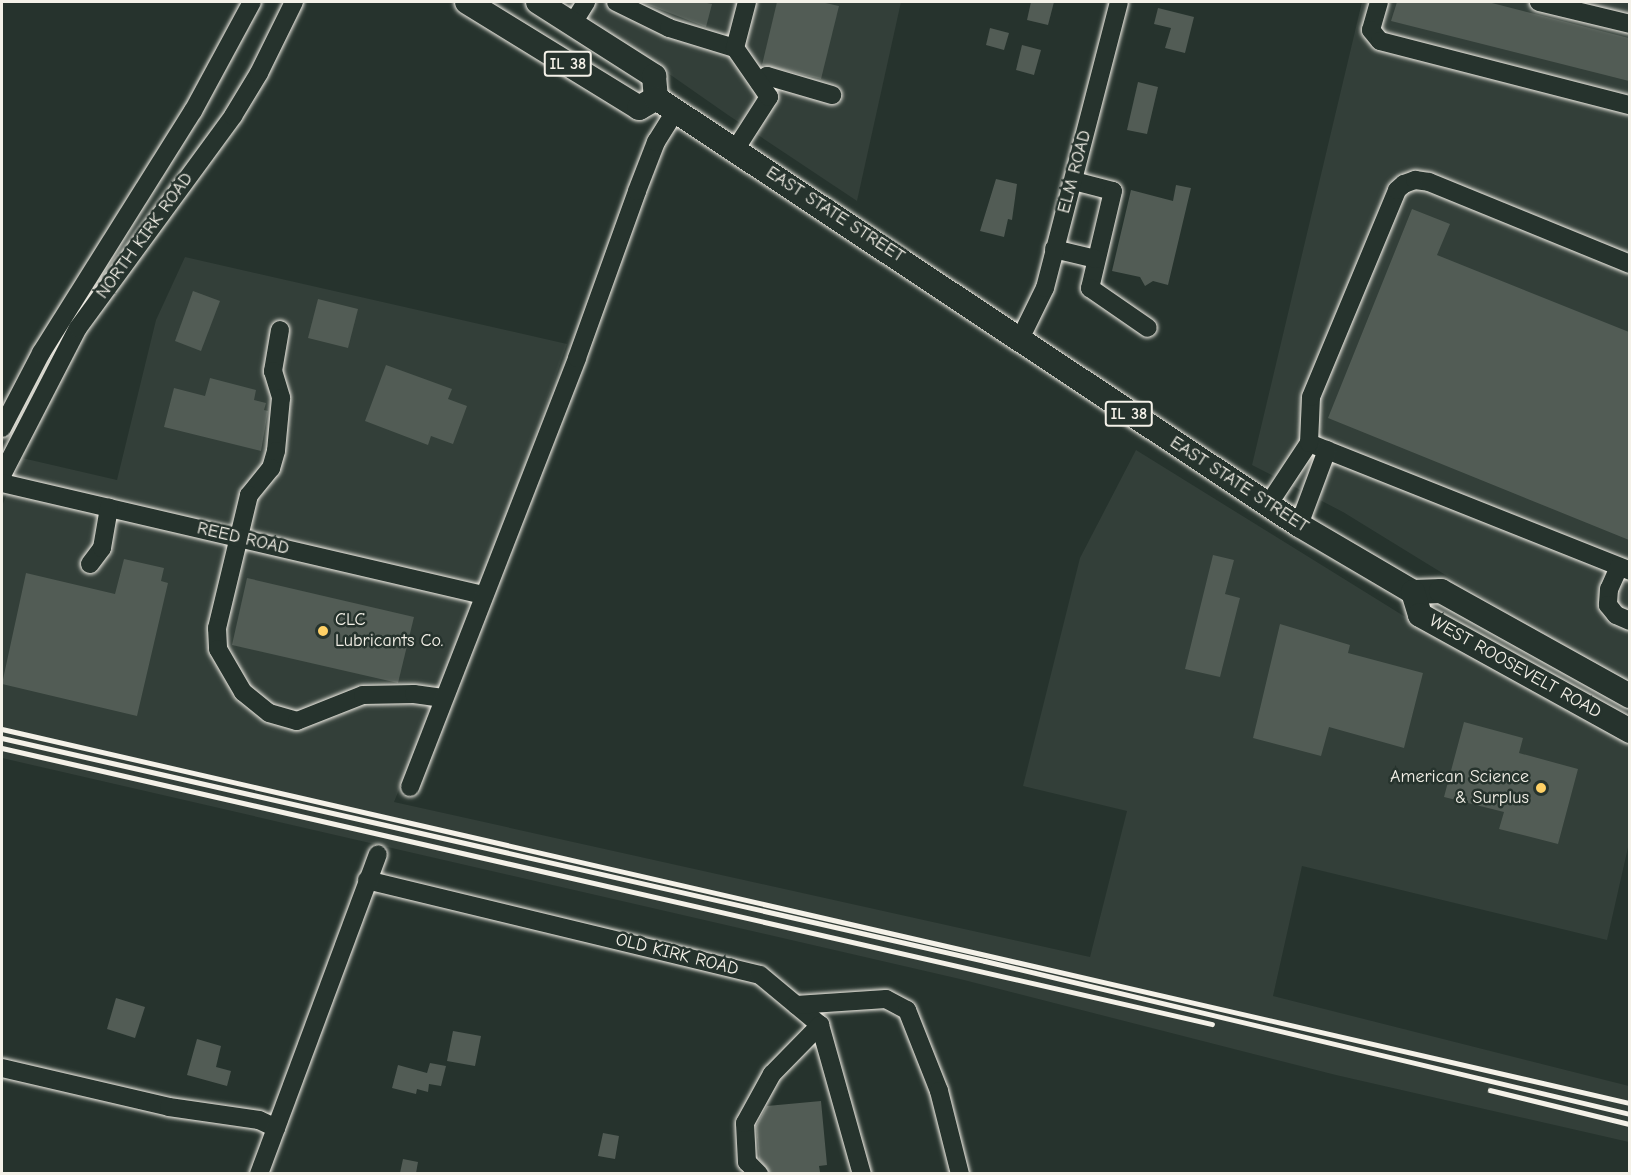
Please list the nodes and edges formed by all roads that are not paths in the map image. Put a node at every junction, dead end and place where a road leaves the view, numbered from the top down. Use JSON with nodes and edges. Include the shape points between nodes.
{"nodes":[{"id":1,"x":252,"y":2,"type":"edge"},
{"id":2,"x":294,"y":2,"type":"edge"},
{"id":3,"x":467,"y":2,"type":"edge"},
{"id":4,"x":538,"y":2,"type":"edge"},
{"id":5,"x":586,"y":2,"type":"edge"},
{"id":6,"x":616,"y":2,"type":"edge"},
{"id":7,"x":747,"y":2,"type":"edge"},
{"id":8,"x":1119,"y":2,"type":"edge"},
{"id":9,"x":1379,"y":2,"type":"edge"},
{"id":10,"x":1539,"y":2,"type":"edge"},
{"id":11,"x":573,"y":23,"type":"junction"},
{"id":12,"x":1629,"y":24,"type":"edge"},
{"id":13,"x":735,"y":48,"type":"junction"},
{"id":14,"x":759,"y":82,"type":"junction"},
{"id":15,"x":832,"y":94,"type":"dead end"},
{"id":16,"x":666,"y":104,"type":"junction"},
{"id":17,"x":1629,"y":105,"type":"edge"},
{"id":18,"x":735,"y":150,"type":"junction"},
{"id":19,"x":1074,"y":181,"type":"junction"},
{"id":20,"x":1054,"y":249,"type":"junction"},
{"id":21,"x":1096,"y":259,"type":"junction"},
{"id":22,"x":1629,"y":264,"type":"edge"},
{"id":23,"x":1148,"y":328,"type":"dead end"},
{"id":24,"x":280,"y":330,"type":"dead end"},
{"id":25,"x":1020,"y":339,"type":"junction"},
{"id":26,"x":2,"y":428,"type":"edge"},
{"id":27,"x":1309,"y":442,"type":"junction"},
{"id":28,"x":1327,"y":450,"type":"junction"},
{"id":29,"x":2,"y":475,"type":"edge"},
{"id":30,"x":2,"y":483,"type":"edge"},
{"id":31,"x":1268,"y":505,"type":"junction"},
{"id":32,"x":109,"y":508,"type":"junction"},
{"id":33,"x":1299,"y":525,"type":"junction"},
{"id":34,"x":240,"y":538,"type":"junction"},
{"id":35,"x":90,"y":564,"type":"dead end"},
{"id":36,"x":1624,"y":569,"type":"edge"},
{"id":37,"x":1413,"y":592,"type":"junction"},
{"id":38,"x":484,"y":595,"type":"junction"},
{"id":39,"x":1629,"y":621,"type":"edge"},
{"id":40,"x":1629,"y":696,"type":"edge"},
{"id":41,"x":443,"y":698,"type":"junction"},
{"id":42,"x":1629,"y":731,"type":"edge"},
{"id":43,"x":410,"y":787,"type":"dead end"},
{"id":44,"x":378,"y":854,"type":"dead end"},
{"id":45,"x":368,"y":880,"type":"junction"},
{"id":46,"x":796,"y":1005,"type":"junction"},
{"id":47,"x":820,"y":1025,"type":"junction"},
{"id":48,"x":2,"y":1068,"type":"edge"},
{"id":49,"x":276,"y":1128,"type":"junction"},
{"id":50,"x":259,"y":1173,"type":"edge"},
{"id":51,"x":759,"y":1173,"type":"edge"},
{"id":52,"x":862,"y":1173,"type":"edge"},
{"id":53,"x":960,"y":1173,"type":"edge"}],
"edges":[{"from":1,"to":26,"type":"street","name":"NORTH KIRK ROAD","via":[[193,111],[41,352]]},
{"from":2,"to":29,"type":"street","name":"NORTH KIRK ROAD","via":[[250,89],[109,285],[50,378]]},
{"from":3,"to":16,"type":"main road","number":"IL 38","via":[[639,108]]},
{"from":4,"to":11,"type":"main road","number":"IL 38"},
{"from":5,"to":11,"type":"street"},
{"from":6,"to":13,"type":"street","via":[[669,28]]},
{"from":7,"to":13,"type":"street"},
{"from":8,"to":19,"type":"street","name":"ELM ROAD"},
{"from":9,"to":17,"type":"street","via":[[1371,30],[1380,41]]},
{"from":10,"to":12,"type":"street"},
{"from":11,"to":16,"type":"main road","number":"IL 38","via":[[654,76]]},
{"from":13,"to":14,"type":"street"},
{"from":14,"to":15,"type":"street","via":[[767,76]]},
{"from":14,"to":18,"type":"street","via":[[769,97]]},
{"from":16,"to":18,"type":"main road","name":"EAST STATE STREET","number":"IL 38"},
{"from":16,"to":38,"type":"street","via":[[656,142],[577,358]]},
{"from":18,"to":25,"type":"main road","name":"EAST STATE STREET","number":"IL 38"},
{"from":19,"to":20,"type":"street","name":"ELM ROAD"},
{"from":19,"to":21,"type":"street","via":[[1113,191]]},
{"from":20,"to":21,"type":"street"},
{"from":20,"to":25,"type":"street","name":"ELM ROAD","via":[[1036,312]]},
{"from":21,"to":23,"type":"street","via":[[1090,288]]},
{"from":22,"to":27,"type":"street","via":[[1429,182],[1415,180],[1404,184],[1397,190],[1311,397]]},
{"from":24,"to":34,"type":"street","via":[[273,371],[281,398],[276,451],[271,468],[249,495]]},
{"from":25,"to":31,"type":"main road","name":"EAST STATE STREET","number":"IL 38"},
{"from":27,"to":28,"type":"street"},
{"from":27,"to":31,"type":"street"},
{"from":28,"to":33,"type":"street"},
{"from":28,"to":36,"type":"street"},
{"from":30,"to":32,"type":"street","name":"REED ROAD"},
{"from":31,"to":33,"type":"main road","name":"EAST STATE STREET","number":"IL 38"},
{"from":32,"to":34,"type":"street","name":"REED ROAD"},
{"from":32,"to":35,"type":"street","via":[[102,548]]},
{"from":33,"to":37,"type":"main road","name":"EAST STATE STREET","number":"IL 38"},
{"from":34,"to":38,"type":"street","name":"REED ROAD"},
{"from":34,"to":41,"type":"street","via":[[217,628],[218,649],[243,692],[269,713],[297,721],[363,695]]},
{"from":36,"to":39,"type":"street","via":[[1609,590],[1608,605],[1616,615]]},
{"from":37,"to":40,"type":"main road","via":[[1441,591]]},
{"from":37,"to":42,"type":"main road","name":"WEST ROOSEVELT ROAD","via":[[1420,615]]},
{"from":38,"to":41,"type":"street"},
{"from":41,"to":43,"type":"street"},
{"from":44,"to":45,"type":"street"},
{"from":45,"to":46,"type":"street","name":"OLD KIRK ROAD","via":[[760,975]]},
{"from":45,"to":49,"type":"street"},
{"from":46,"to":47,"type":"street","name":"OLD KIRK ROAD"},
{"from":46,"to":53,"type":"street","via":[[886,999],[907,1011],[939,1091]]},
{"from":47,"to":51,"type":"street","via":[[772,1074],[745,1123],[747,1162]]},
{"from":47,"to":52,"type":"street"},
{"from":48,"to":49,"type":"street","via":[[169,1107],[259,1120]]},
{"from":49,"to":50,"type":"street"}]}
